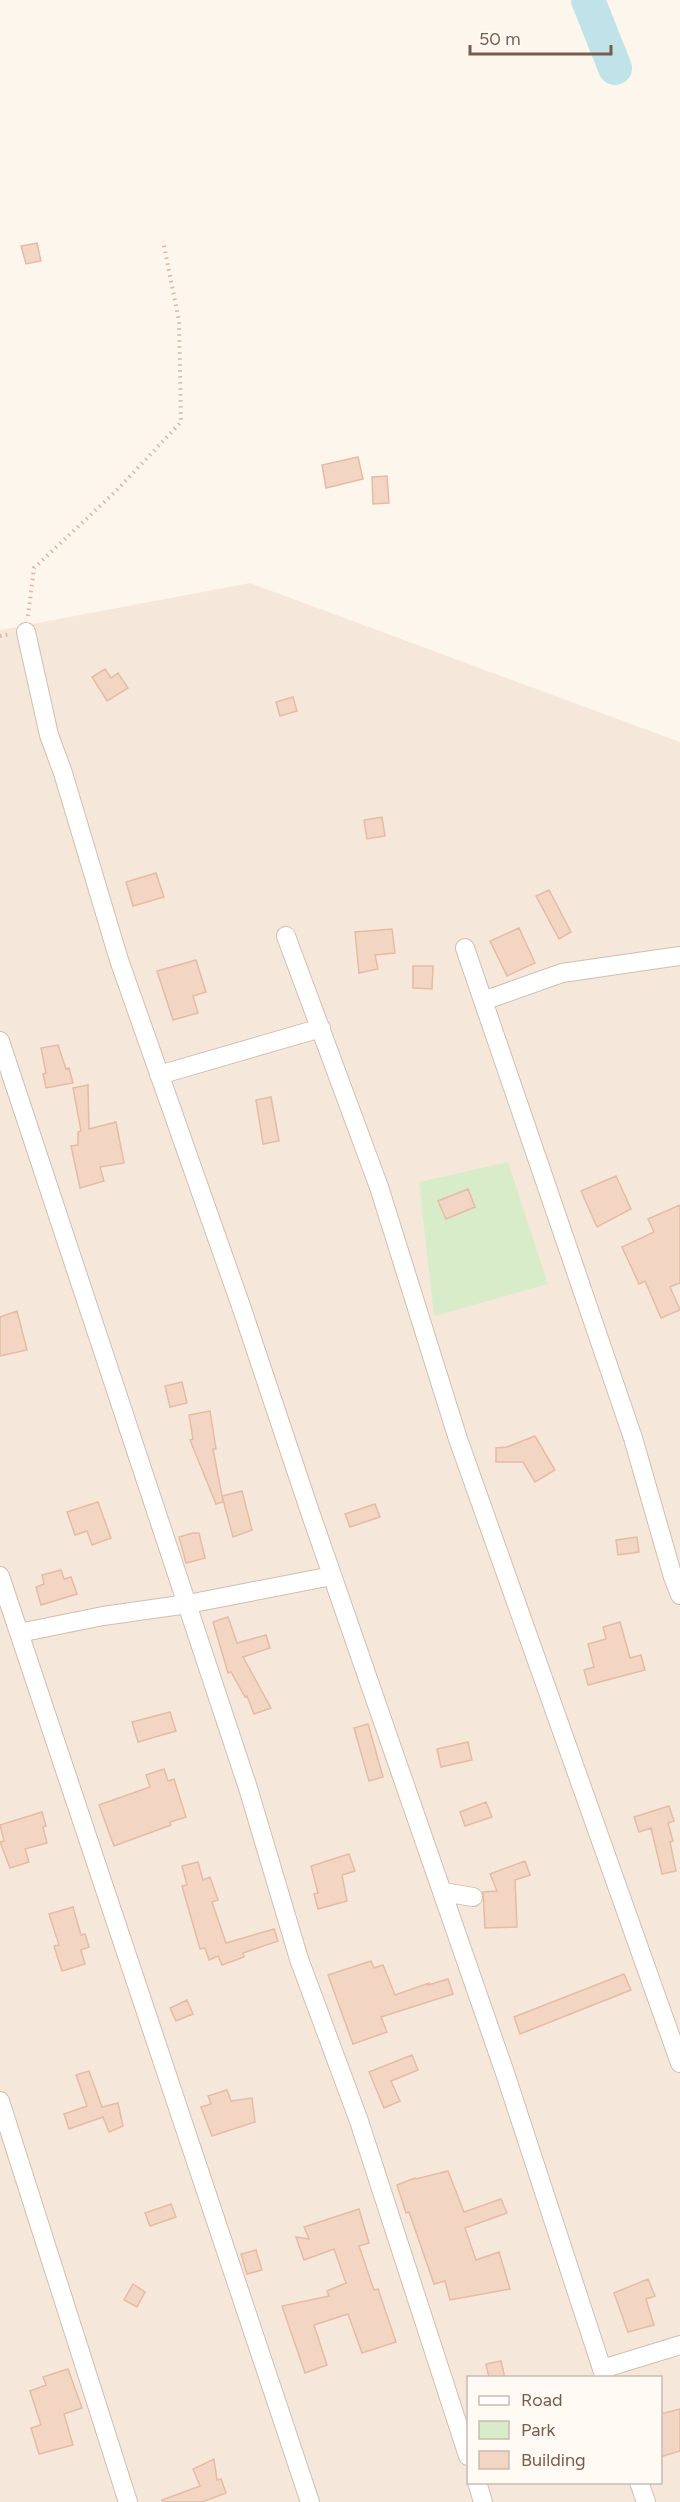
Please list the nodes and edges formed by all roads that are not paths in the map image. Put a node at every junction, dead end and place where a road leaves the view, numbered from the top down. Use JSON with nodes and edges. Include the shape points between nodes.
{"nodes":[{"id":1,"x":26,"y":632,"type":"road end"},
{"id":2,"x":286,"y":936,"type":"dead end"},
{"id":3,"x":465,"y":948,"type":"dead end"},
{"id":4,"x":680,"y":956,"type":"edge"},
{"id":5,"x":483,"y":1001,"type":"junction"},
{"id":6,"x":321,"y":1028,"type":"junction"},
{"id":7,"x":0,"y":1041,"type":"edge"},
{"id":8,"x":3,"y":1060,"type":"edge"},
{"id":9,"x":159,"y":1075,"type":"junction"},
{"id":10,"x":0,"y":1576,"type":"edge"},
{"id":11,"x":332,"y":1576,"type":"junction"},
{"id":12,"x":680,"y":1595,"type":"edge"},
{"id":13,"x":188,"y":1604,"type":"junction"},
{"id":14,"x":19,"y":1633,"type":"junction"},
{"id":15,"x":443,"y":1892,"type":"junction"},
{"id":16,"x":473,"y":1897,"type":"dead end"},
{"id":17,"x":680,"y":2063,"type":"edge"},
{"id":18,"x":0,"y":2101,"type":"edge"},
{"id":19,"x":5,"y":2136,"type":"edge"},
{"id":20,"x":680,"y":2345,"type":"edge"},
{"id":21,"x":603,"y":2373,"type":"edge"},
{"id":22,"x":467,"y":2453,"type":"edge"},
{"id":23,"x":478,"y":2484,"type":"edge"},
{"id":24,"x":640,"y":2484,"type":"edge"},
{"id":25,"x":128,"y":2502,"type":"edge"},
{"id":26,"x":310,"y":2502,"type":"edge"},
{"id":27,"x":483,"y":2502,"type":"edge"},
{"id":28,"x":646,"y":2502,"type":"edge"}],
"edges":[{"from":1,"to":9,"type":"street","via":[[49,735]]},
{"from":2,"to":6,"type":"street"},
{"from":3,"to":5,"type":"street"},
{"from":4,"to":5,"type":"street","via":[[562,973]]},
{"from":5,"to":12,"type":"street","via":[[633,1438]]},
{"from":6,"to":9,"type":"street"},
{"from":6,"to":17,"type":"street","via":[[379,1187],[458,1439]]},
{"from":7,"to":8,"type":"street"},
{"from":8,"to":13,"type":"street"},
{"from":9,"to":11,"type":"street"},
{"from":10,"to":14,"type":"street"},
{"from":11,"to":13,"type":"street"},
{"from":11,"to":15,"type":"street"},
{"from":13,"to":14,"type":"street"},
{"from":13,"to":22,"type":"street","via":[[299,1959],[359,2121]]},
{"from":14,"to":26,"type":"street"},
{"from":15,"to":16,"type":"street"},
{"from":15,"to":21,"type":"street"},
{"from":18,"to":19,"type":"street"},
{"from":19,"to":25,"type":"street"},
{"from":20,"to":21,"type":"street"},
{"from":23,"to":27,"type":"street"},
{"from":24,"to":28,"type":"street"}]}
